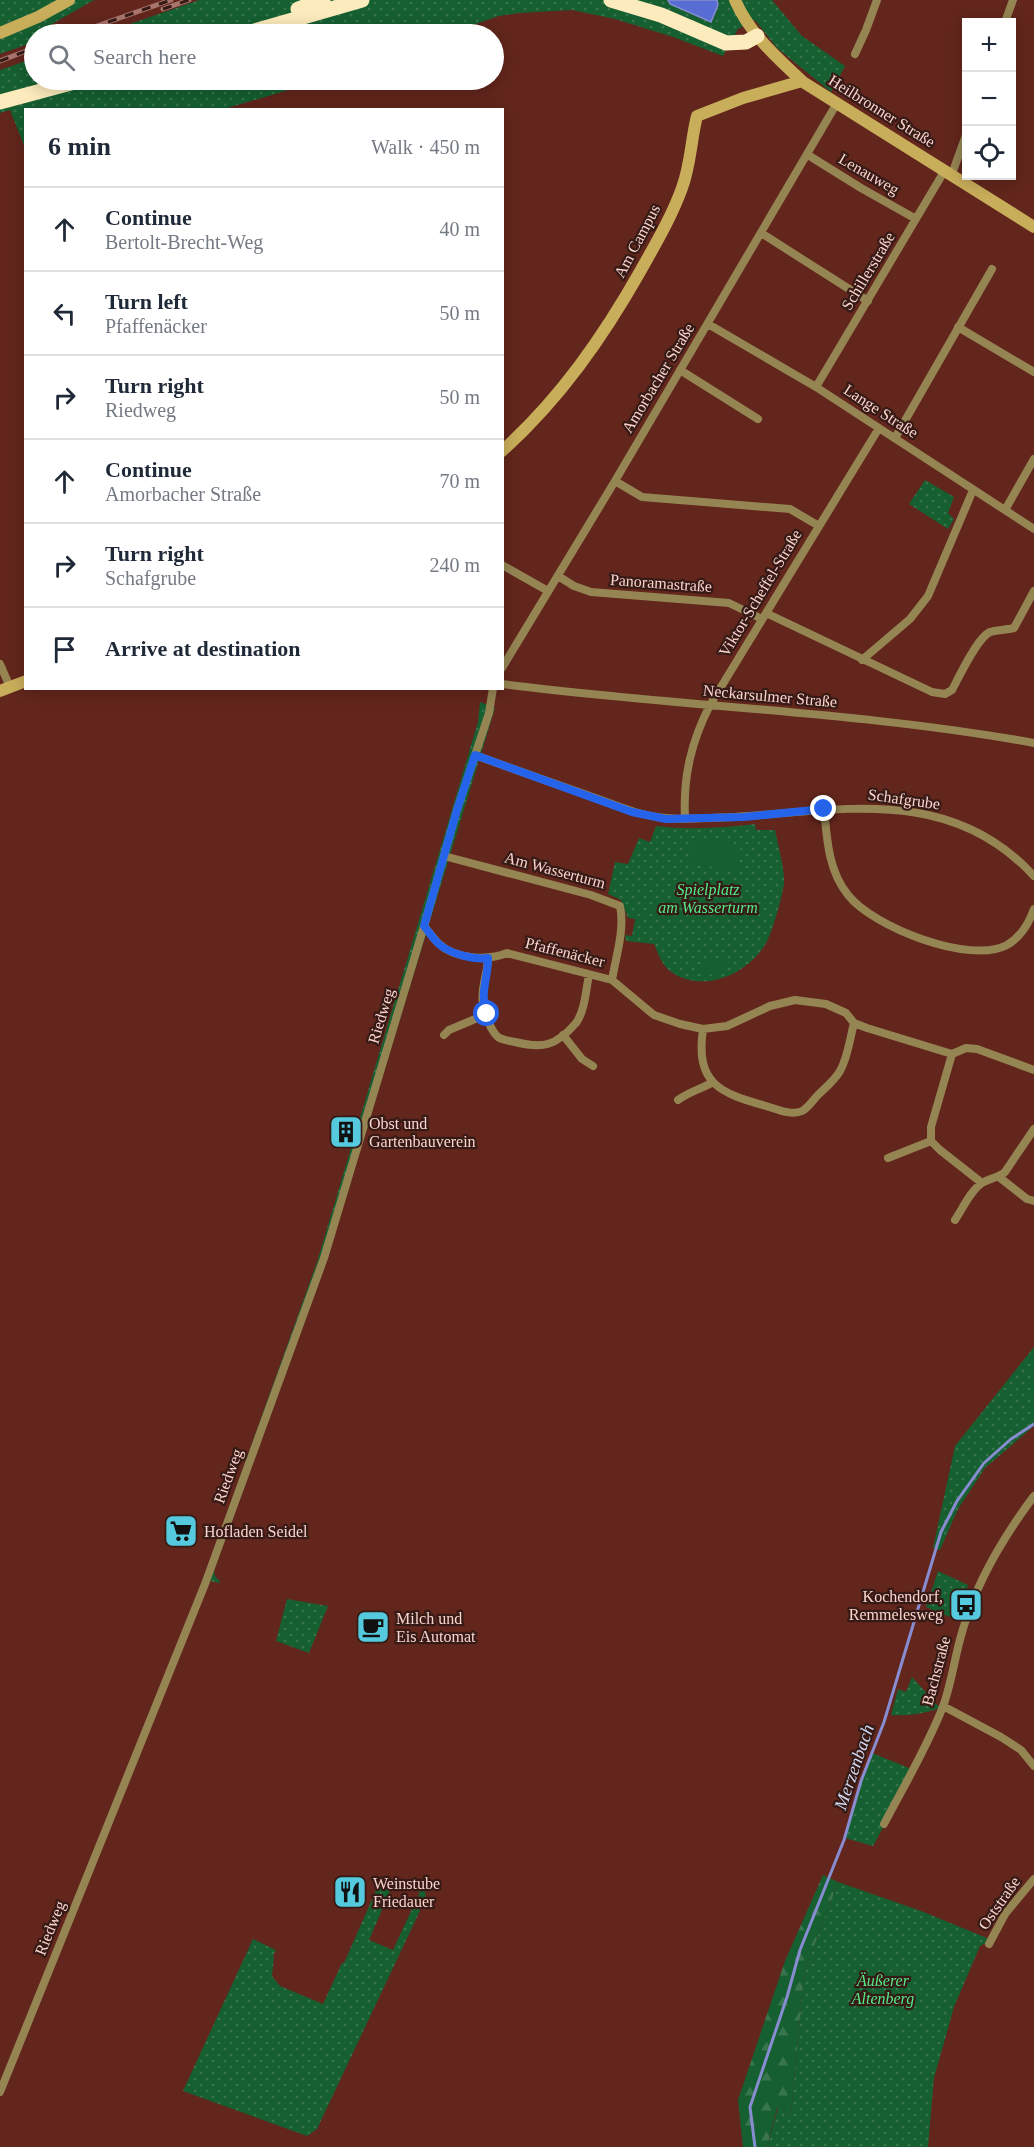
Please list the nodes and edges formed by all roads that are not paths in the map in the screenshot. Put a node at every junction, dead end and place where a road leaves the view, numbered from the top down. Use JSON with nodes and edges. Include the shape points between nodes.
{"nodes":[{"id":1,"x":69,"y":0,"type":"edge"},
{"id":2,"x":323,"y":0,"type":"edge"},
{"id":3,"x":362,"y":0,"type":"edge"},
{"id":4,"x":611,"y":0,"type":"edge"},
{"id":5,"x":735,"y":0,"type":"edge"},
{"id":6,"x":877,"y":0,"type":"edge"},
{"id":7,"x":1013,"y":0,"type":"edge"},
{"id":8,"x":1006,"y":18,"type":"edge"},
{"id":9,"x":264,"y":24,"type":"edge"},
{"id":10,"x":278,"y":24,"type":"edge"},
{"id":11,"x":0,"y":33,"type":"edge"},
{"id":12,"x":757,"y":36,"type":"junction"},
{"id":13,"x":855,"y":54,"type":"dead end"},
{"id":14,"x":802,"y":81,"type":"junction"},
{"id":15,"x":45,"y":90,"type":"edge"},
{"id":16,"x":0,"y":102,"type":"edge"},
{"id":17,"x":837,"y":103,"type":"junction"},
{"id":18,"x":962,"y":144,"type":"edge"},
{"id":19,"x":808,"y":155,"type":"junction"},
{"id":20,"x":949,"y":172,"type":"junction"},
{"id":21,"x":916,"y":219,"type":"junction"},
{"id":22,"x":1034,"y":227,"type":"edge"},
{"id":23,"x":761,"y":233,"type":"junction"},
{"id":24,"x":992,"y":269,"type":"dead end"},
{"id":25,"x":868,"y":301,"type":"junction"},
{"id":26,"x":708,"y":324,"type":"junction"},
{"id":27,"x":958,"y":327,"type":"junction"},
{"id":28,"x":680,"y":370,"type":"junction"},
{"id":29,"x":1034,"y":372,"type":"edge"},
{"id":30,"x":816,"y":387,"type":"junction"},
{"id":31,"x":758,"y":419,"type":"dead end"},
{"id":32,"x":879,"y":428,"type":"junction"},
{"id":33,"x":895,"y":438,"type":"junction"},
{"id":34,"x":504,"y":449,"type":"edge"},
{"id":35,"x":1034,"y":459,"type":"edge"},
{"id":36,"x":615,"y":481,"type":"junction"},
{"id":37,"x":973,"y":490,"type":"junction"},
{"id":38,"x":1005,"y":510,"type":"junction"},
{"id":39,"x":819,"y":526,"type":"junction"},
{"id":40,"x":1034,"y":529,"type":"edge"},
{"id":41,"x":504,"y":566,"type":"edge"},
{"id":42,"x":558,"y":576,"type":"junction"},
{"id":43,"x":548,"y":591,"type":"junction"},
{"id":44,"x":1034,"y":591,"type":"edge"},
{"id":45,"x":764,"y":616,"type":"junction"},
{"id":46,"x":862,"y":660,"type":"junction"},
{"id":47,"x":0,"y":664,"type":"edge"},
{"id":48,"x":504,"y":665,"type":"edge"},
{"id":49,"x":24,"y":682,"type":"edge"},
{"id":50,"x":504,"y":684,"type":"edge"},
{"id":51,"x":5,"y":689,"type":"edge"},
{"id":52,"x":493,"y":690,"type":"edge"},
{"id":53,"x":710,"y":705,"type":"junction"},
{"id":54,"x":1034,"y":743,"type":"edge"},
{"id":55,"x":475,"y":755,"type":"junction"},
{"id":56,"x":824,"y":809,"type":"junction"},
{"id":57,"x":685,"y":818,"type":"junction"},
{"id":58,"x":444,"y":856,"type":"junction"},
{"id":59,"x":1034,"y":876,"type":"edge"},
{"id":60,"x":1034,"y":909,"type":"edge"},
{"id":61,"x":424,"y":926,"type":"junction"},
{"id":62,"x":488,"y":958,"type":"junction"},
{"id":63,"x":589,"y":975,"type":"junction"},
{"id":64,"x":612,"y":980,"type":"junction"},
{"id":65,"x":487,"y":1014,"type":"junction"},
{"id":66,"x":854,"y":1023,"type":"junction"},
{"id":67,"x":704,"y":1029,"type":"junction"},
{"id":68,"x":444,"y":1035,"type":"dead end"},
{"id":69,"x":563,"y":1035,"type":"junction"},
{"id":70,"x":952,"y":1054,"type":"junction"},
{"id":71,"x":593,"y":1066,"type":"dead end"},
{"id":72,"x":1034,"y":1070,"type":"edge"},
{"id":73,"x":713,"y":1082,"type":"junction"},
{"id":74,"x":678,"y":1100,"type":"dead end"},
{"id":75,"x":1034,"y":1129,"type":"edge"},
{"id":76,"x":931,"y":1141,"type":"junction"},
{"id":77,"x":888,"y":1158,"type":"dead end"},
{"id":78,"x":999,"y":1177,"type":"junction"},
{"id":79,"x":982,"y":1183,"type":"junction"},
{"id":80,"x":1034,"y":1201,"type":"edge"},
{"id":81,"x":956,"y":1220,"type":"dead end"},
{"id":82,"x":1034,"y":1496,"type":"edge"},
{"id":83,"x":944,"y":1706,"type":"junction"},
{"id":84,"x":1034,"y":1766,"type":"edge"},
{"id":85,"x":884,"y":1824,"type":"dead end"},
{"id":86,"x":1034,"y":1879,"type":"edge"},
{"id":87,"x":989,"y":1944,"type":"dead end"},
{"id":88,"x":0,"y":2092,"type":"edge"}],
"edges":[{"from":1,"to":11,"type":"street"},
{"from":2,"to":9,"type":"highway"},
{"from":3,"to":10,"type":"highway"},
{"from":4,"to":12,"type":"highway","via":[[662,15],[726,43],[746,42]]},
{"from":5,"to":12,"type":"street","name":"Heilbronner Straße"},
{"from":6,"to":13,"type":"street"},
{"from":7,"to":8,"type":"street"},
{"from":12,"to":14,"type":"street","name":"Heilbronner Straße"},
{"from":14,"to":17,"type":"street","name":"Heilbronner Straße"},
{"from":14,"to":34,"type":"street","name":"Am Campus","via":[[742,98],[698,116],[682,189],[619,308],[556,397]]},
{"from":15,"to":16,"type":"highway"},
{"from":17,"to":19,"type":"street","name":"Amorbacher Straße"},
{"from":17,"to":20,"type":"street","name":"Heilbronner Straße"},
{"from":18,"to":20,"type":"street","name":"Schillerstraße"},
{"from":19,"to":21,"type":"street","name":"Lenauweg"},
{"from":19,"to":23,"type":"street","name":"Amorbacher Straße"},
{"from":20,"to":21,"type":"street","name":"Schillerstraße"},
{"from":20,"to":22,"type":"street","name":"Heilbronner Straße"},
{"from":21,"to":25,"type":"street","name":"Schillerstraße"},
{"from":23,"to":25,"type":"street"},
{"from":23,"to":26,"type":"street","name":"Amorbacher Straße"},
{"from":24,"to":27,"type":"street"},
{"from":25,"to":30,"type":"street","name":"Schillerstraße"},
{"from":26,"to":28,"type":"street","name":"Amorbacher Straße"},
{"from":26,"to":30,"type":"street","name":"Lange Straße"},
{"from":27,"to":29,"type":"street"},
{"from":27,"to":33,"type":"street"},
{"from":28,"to":31,"type":"street"},
{"from":28,"to":36,"type":"street","name":"Amorbacher Straße"},
{"from":30,"to":32,"type":"street","name":"Lange Straße"},
{"from":32,"to":33,"type":"street","name":"Lange Straße"},
{"from":32,"to":39,"type":"street","name":"Viktor-Scheffel-Straße"},
{"from":33,"to":37,"type":"street","name":"Lange Straße"},
{"from":35,"to":38,"type":"street"},
{"from":36,"to":39,"type":"street","via":[[642,497],[790,509]]},
{"from":36,"to":42,"type":"street","name":"Amorbacher Straße"},
{"from":37,"to":38,"type":"street","name":"Lange Straße"},
{"from":37,"to":46,"type":"street","via":[[919,610]]},
{"from":38,"to":40,"type":"street","name":"Lange Straße"},
{"from":39,"to":45,"type":"street","name":"Viktor-Scheffel-Straße"},
{"from":41,"to":43,"type":"street"},
{"from":42,"to":43,"type":"street","name":"Amorbacher Straße"},
{"from":42,"to":45,"type":"street","name":"Panoramastraße","via":[[591,592],[729,603]]},
{"from":43,"to":48,"type":"street","name":"Amorbacher Straße"},
{"from":44,"to":46,"type":"street","name":"Panoramastraße","via":[[1014,628],[991,631],[983,638],[945,694],[932,692]]},
{"from":45,"to":46,"type":"street","name":"Panoramastraße"},
{"from":45,"to":53,"type":"street","name":"Viktor-Scheffel-Straße"},
{"from":47,"to":51,"type":"street"},
{"from":49,"to":51,"type":"street"},
{"from":50,"to":53,"type":"street","name":"Neckarsulmer Straße"},
{"from":52,"to":55,"type":"street"},
{"from":53,"to":54,"type":"street","name":"Neckarsulmer Straße","via":[[961,730]]},
{"from":53,"to":57,"type":"street","name":"Viktor-Scheffel-Straße","via":[[690,753],[684,787]]},
{"from":55,"to":57,"type":"street","name":"Schafgrube","via":[[632,812],[666,819]]},
{"from":55,"to":58,"type":"street"},
{"from":56,"to":57,"type":"street","name":"Schafgrube"},
{"from":56,"to":59,"type":"street","name":"Schafgrube","via":[[897,809],[949,820],[991,839],[1019,859]]},
{"from":56,"to":60,"type":"street","via":[[833,867],[849,897],[864,910],[907,933],[943,946],[983,951],[1007,945],[1021,934]]},
{"from":58,"to":61,"type":"street","name":"Riedweg"},
{"from":58,"to":64,"type":"street","name":"Am Wasserturm","via":[[620,906]]},
{"from":61,"to":62,"type":"street","name":"Pfaffenäcker","via":[[447,949]]},
{"from":61,"to":88,"type":"street","name":"Riedweg","via":[[316,1280],[205,1584]]},
{"from":62,"to":63,"type":"street","name":"Pfaffenäcker","via":[[507,953]]},
{"from":62,"to":65,"type":"street","via":[[482,994]]},
{"from":63,"to":64,"type":"street","name":"Pfaffenäcker"},
{"from":63,"to":69,"type":"street","via":[[577,1021]]},
{"from":64,"to":67,"type":"street","name":"Pfaffenäcker","via":[[654,1015]]},
{"from":65,"to":68,"type":"street"},
{"from":65,"to":69,"type":"street","via":[[491,1028],[505,1040],[542,1047]]},
{"from":66,"to":67,"type":"street","name":"Pfaffenäcker","via":[[846,1013],[826,1004],[795,1000],[770,1006],[727,1026]]},
{"from":66,"to":70,"type":"street","name":"Pfaffenäcker"},
{"from":66,"to":73,"type":"street","via":[[840,1070],[801,1112],[781,1111],[732,1096]]},
{"from":67,"to":73,"type":"street","via":[[703,1062]]},
{"from":69,"to":71,"type":"street","via":[[582,1059]]},
{"from":70,"to":72,"type":"street","name":"Pfaffenäcker","via":[[966,1048],[977,1049]]},
{"from":70,"to":76,"type":"street","via":[[930,1127]]},
{"from":73,"to":74,"type":"street"},
{"from":75,"to":78,"type":"street"},
{"from":76,"to":77,"type":"street"},
{"from":76,"to":79,"type":"street"},
{"from":78,"to":79,"type":"street"},
{"from":78,"to":80,"type":"street"},
{"from":79,"to":81,"type":"street"},
{"from":82,"to":83,"type":"street","name":"Bachstraße","via":[[1014,1522],[982,1580],[963,1627]]},
{"from":83,"to":84,"type":"street","via":[[1022,1750]]},
{"from":83,"to":85,"type":"street","name":"Bachstraße","via":[[920,1760]]},
{"from":86,"to":87,"type":"street","name":"Oststraße","via":[[1005,1914]]}]}
